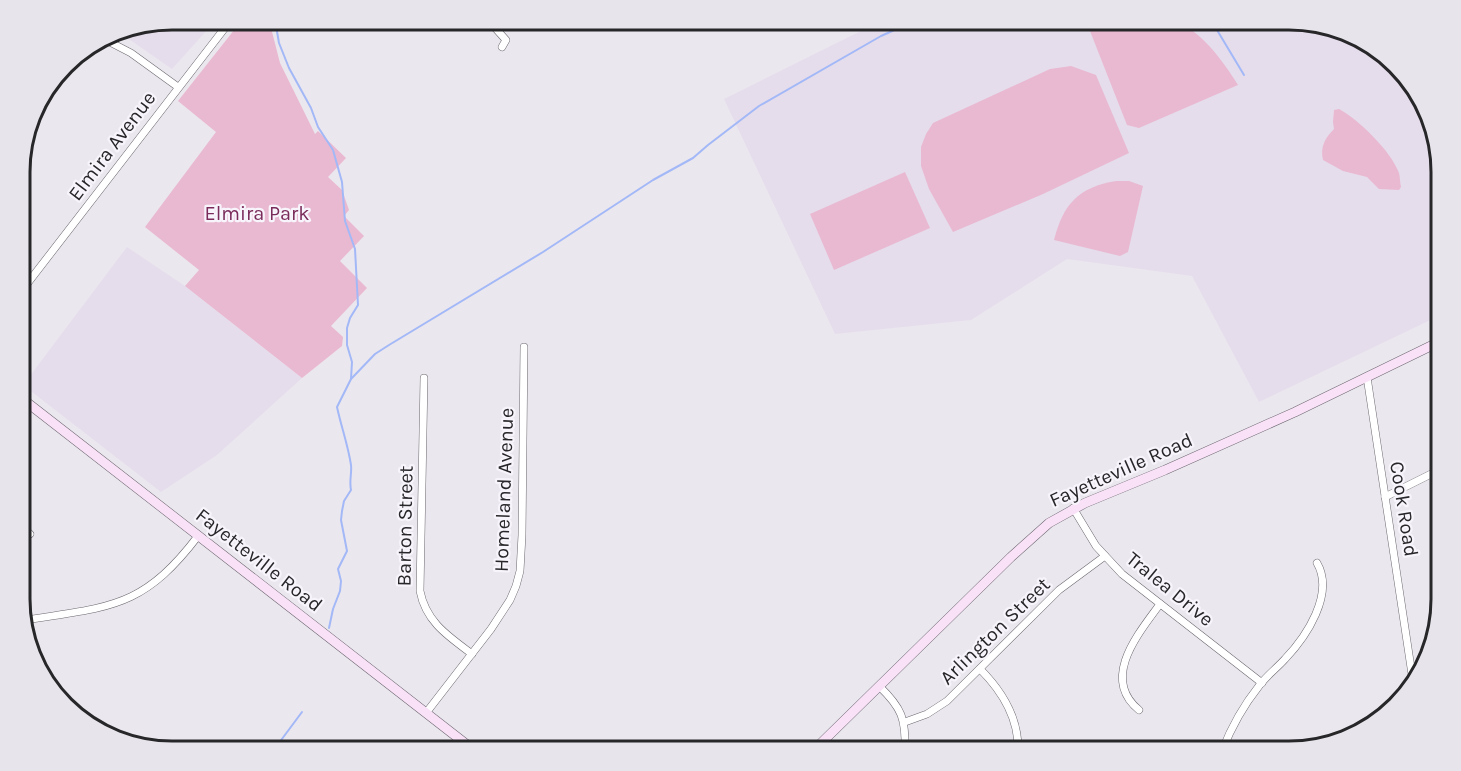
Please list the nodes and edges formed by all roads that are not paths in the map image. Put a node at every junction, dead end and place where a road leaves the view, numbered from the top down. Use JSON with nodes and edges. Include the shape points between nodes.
{"nodes":[{"id":1,"x":223,"y":30,"type":"edge"},
{"id":2,"x":497,"y":30,"type":"edge"},
{"id":3,"x":113,"y":43,"type":"edge"},
{"id":4,"x":502,"y":47,"type":"dead end"},
{"id":5,"x":178,"y":87,"type":"junction"},
{"id":6,"x":30,"y":280,"type":"edge"},
{"id":7,"x":524,"y":346,"type":"dead end"},
{"id":8,"x":1431,"y":346,"type":"edge"},
{"id":9,"x":1367,"y":377,"type":"junction"},
{"id":10,"x":424,"y":378,"type":"dead end"},
{"id":11,"x":30,"y":405,"type":"edge"},
{"id":12,"x":1431,"y":474,"type":"edge"},
{"id":13,"x":1385,"y":497,"type":"junction"},
{"id":14,"x":1073,"y":508,"type":"junction"},
{"id":15,"x":198,"y":536,"type":"junction"},
{"id":16,"x":1105,"y":556,"type":"junction"},
{"id":17,"x":1317,"y":563,"type":"dead end"},
{"id":18,"x":1160,"y":604,"type":"junction"},
{"id":19,"x":31,"y":619,"type":"edge"},
{"id":20,"x":472,"y":654,"type":"junction"},
{"id":21,"x":980,"y":669,"type":"junction"},
{"id":22,"x":1411,"y":670,"type":"edge"},
{"id":23,"x":1262,"y":683,"type":"junction"},
{"id":24,"x":879,"y":686,"type":"junction"},
{"id":25,"x":1139,"y":710,"type":"dead end"},
{"id":26,"x":426,"y":713,"type":"junction"},
{"id":27,"x":904,"y":722,"type":"junction"},
{"id":28,"x":462,"y":741,"type":"edge"},
{"id":29,"x":823,"y":741,"type":"edge"},
{"id":30,"x":905,"y":741,"type":"edge"},
{"id":31,"x":1017,"y":741,"type":"edge"},
{"id":32,"x":1226,"y":741,"type":"edge"}],
"edges":[{"from":1,"to":5,"type":"street","name":"Elmira Avenue"},
{"from":2,"to":4,"type":"street","via":[[506,40]]},
{"from":3,"to":5,"type":"street"},
{"from":5,"to":6,"type":"street","name":"Elmira Avenue"},
{"from":7,"to":20,"type":"street","name":"Homeland Avenue","via":[[520,571],[510,600]]},
{"from":8,"to":9,"type":"main road","name":"Fayetteville Road"},
{"from":9,"to":13,"type":"street","name":"Cook Road"},
{"from":9,"to":14,"type":"main road","name":"Fayetteville Road","via":[[1175,466]]},
{"from":10,"to":20,"type":"street","name":"Barton Street","via":[[420,591],[434,623]]},
{"from":11,"to":15,"type":"main road","name":"Fayetteville Road"},
{"from":12,"to":13,"type":"street"},
{"from":13,"to":22,"type":"street","name":"Cook Road"},
{"from":14,"to":16,"type":"street","name":"Tralea Drive"},
{"from":14,"to":24,"type":"main road","name":"Fayetteville Road","via":[[1042,528]]},
{"from":15,"to":19,"type":"street","via":[[164,575],[128,600]]},
{"from":15,"to":26,"type":"main road","name":"Fayetteville Road"},
{"from":16,"to":18,"type":"street","name":"Tralea Drive"},
{"from":16,"to":21,"type":"street","name":"Arlington Street","via":[[1059,590]]},
{"from":17,"to":23,"type":"street","via":[[1322,587],[1309,627],[1294,650]]},
{"from":18,"to":23,"type":"street","name":"Tralea Drive"},
{"from":18,"to":25,"type":"street","via":[[1136,636],[1124,664],[1125,691],[1130,703]]},
{"from":20,"to":26,"type":"street","name":"Homeland Avenue"},
{"from":21,"to":27,"type":"street","name":"Arlington Street","via":[[940,706]]},
{"from":21,"to":31,"type":"street","via":[[1007,703]]},
{"from":23,"to":32,"type":"street"},
{"from":24,"to":27,"type":"street","via":[[897,706]]},
{"from":24,"to":29,"type":"main road","name":"Fayetteville Road"},
{"from":26,"to":28,"type":"main road","name":"Fayetteville Road"},
{"from":27,"to":30,"type":"street"}]}
